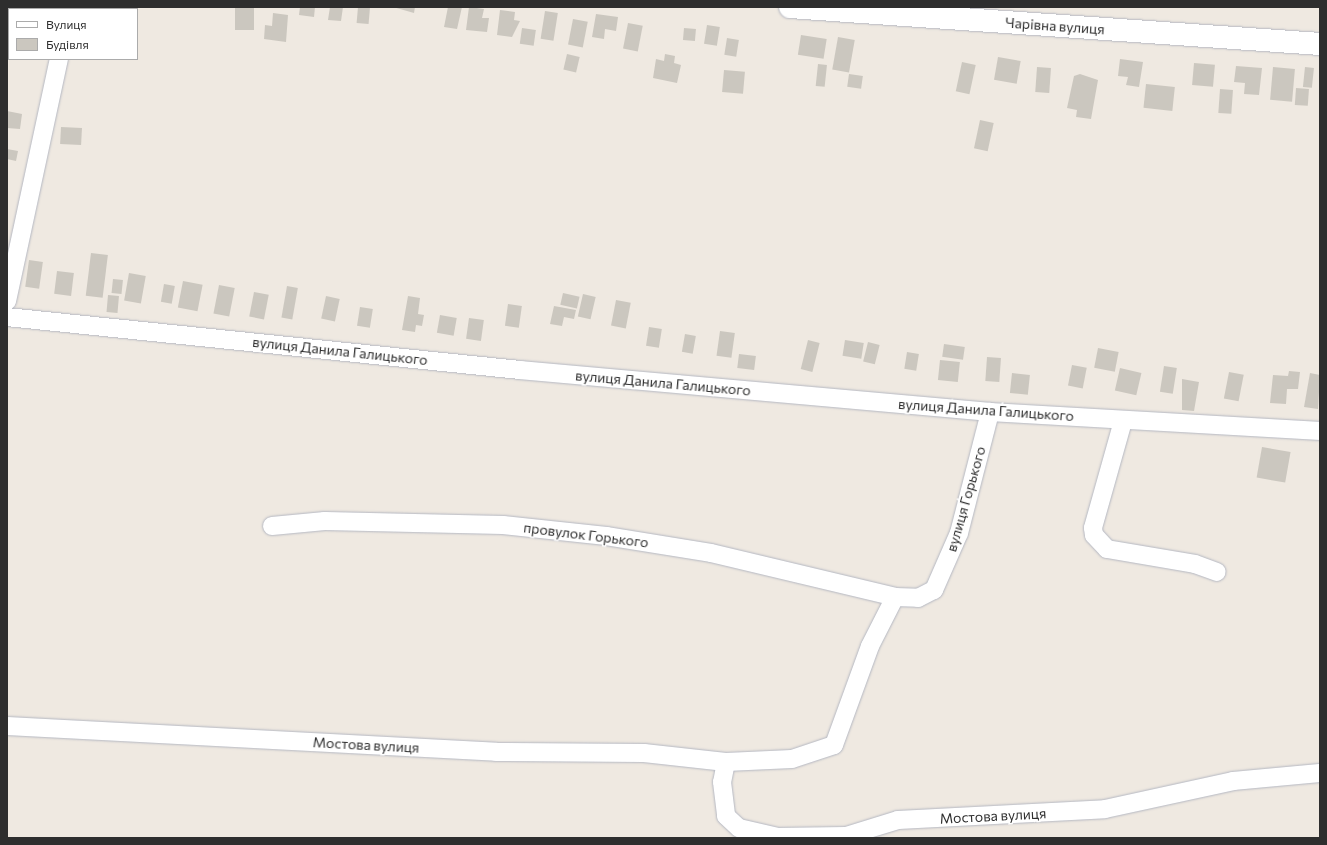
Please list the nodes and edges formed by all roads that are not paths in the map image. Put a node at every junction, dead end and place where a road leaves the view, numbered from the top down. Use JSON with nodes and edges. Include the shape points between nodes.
{"nodes":[{"id":1,"x":790,"y":7,"type":"edge"},
{"id":2,"x":1320,"y":44,"type":"edge"},
{"id":3,"x":59,"y":60,"type":"edge"},
{"id":4,"x":7,"y":301,"type":"edge"},
{"id":5,"x":7,"y":317,"type":"edge"},
{"id":6,"x":990,"y":412,"type":"junction"},
{"id":7,"x":1123,"y":421,"type":"junction"},
{"id":8,"x":1320,"y":431,"type":"edge"},
{"id":9,"x":272,"y":526,"type":"dead end"},
{"id":10,"x":1217,"y":572,"type":"dead end"},
{"id":11,"x":895,"y":597,"type":"junction"},
{"id":12,"x":7,"y":726,"type":"edge"},
{"id":13,"x":726,"y":762,"type":"junction"},
{"id":14,"x":1320,"y":773,"type":"edge"}],
"edges":[{"from":1,"to":2,"type":"street","name":"Чарівна вулиця"},
{"from":3,"to":4,"type":"street"},
{"from":5,"to":6,"type":"street","name":"вулиця Данила Галицького","via":[[520,370]]},
{"from":6,"to":7,"type":"street","name":"вулиця Данила Галицького"},
{"from":6,"to":11,"type":"street","name":"вулиця Горького","via":[[959,532],[942,576],[934,590],[918,598]]},
{"from":7,"to":8,"type":"street","name":"вулиця Данила Галицького"},
{"from":7,"to":10,"type":"street","via":[[1092,528],[1094,535],[1107,548],[1195,564]]},
{"from":9,"to":11,"type":"street","name":"провулок Горького","via":[[325,521],[503,525],[606,536],[711,553]]},
{"from":11,"to":13,"type":"street","name":"Мостова вулиця","via":[[870,646],[834,745],[792,759]]},
{"from":12,"to":13,"type":"street","name":"Мостова вулиця","via":[[496,752],[644,753]]},
{"from":13,"to":14,"type":"street","name":"Мостова вулиця","via":[[722,782],[726,816],[739,828],[778,837],[846,836],[898,820],[1105,809],[1233,781]]}]}
